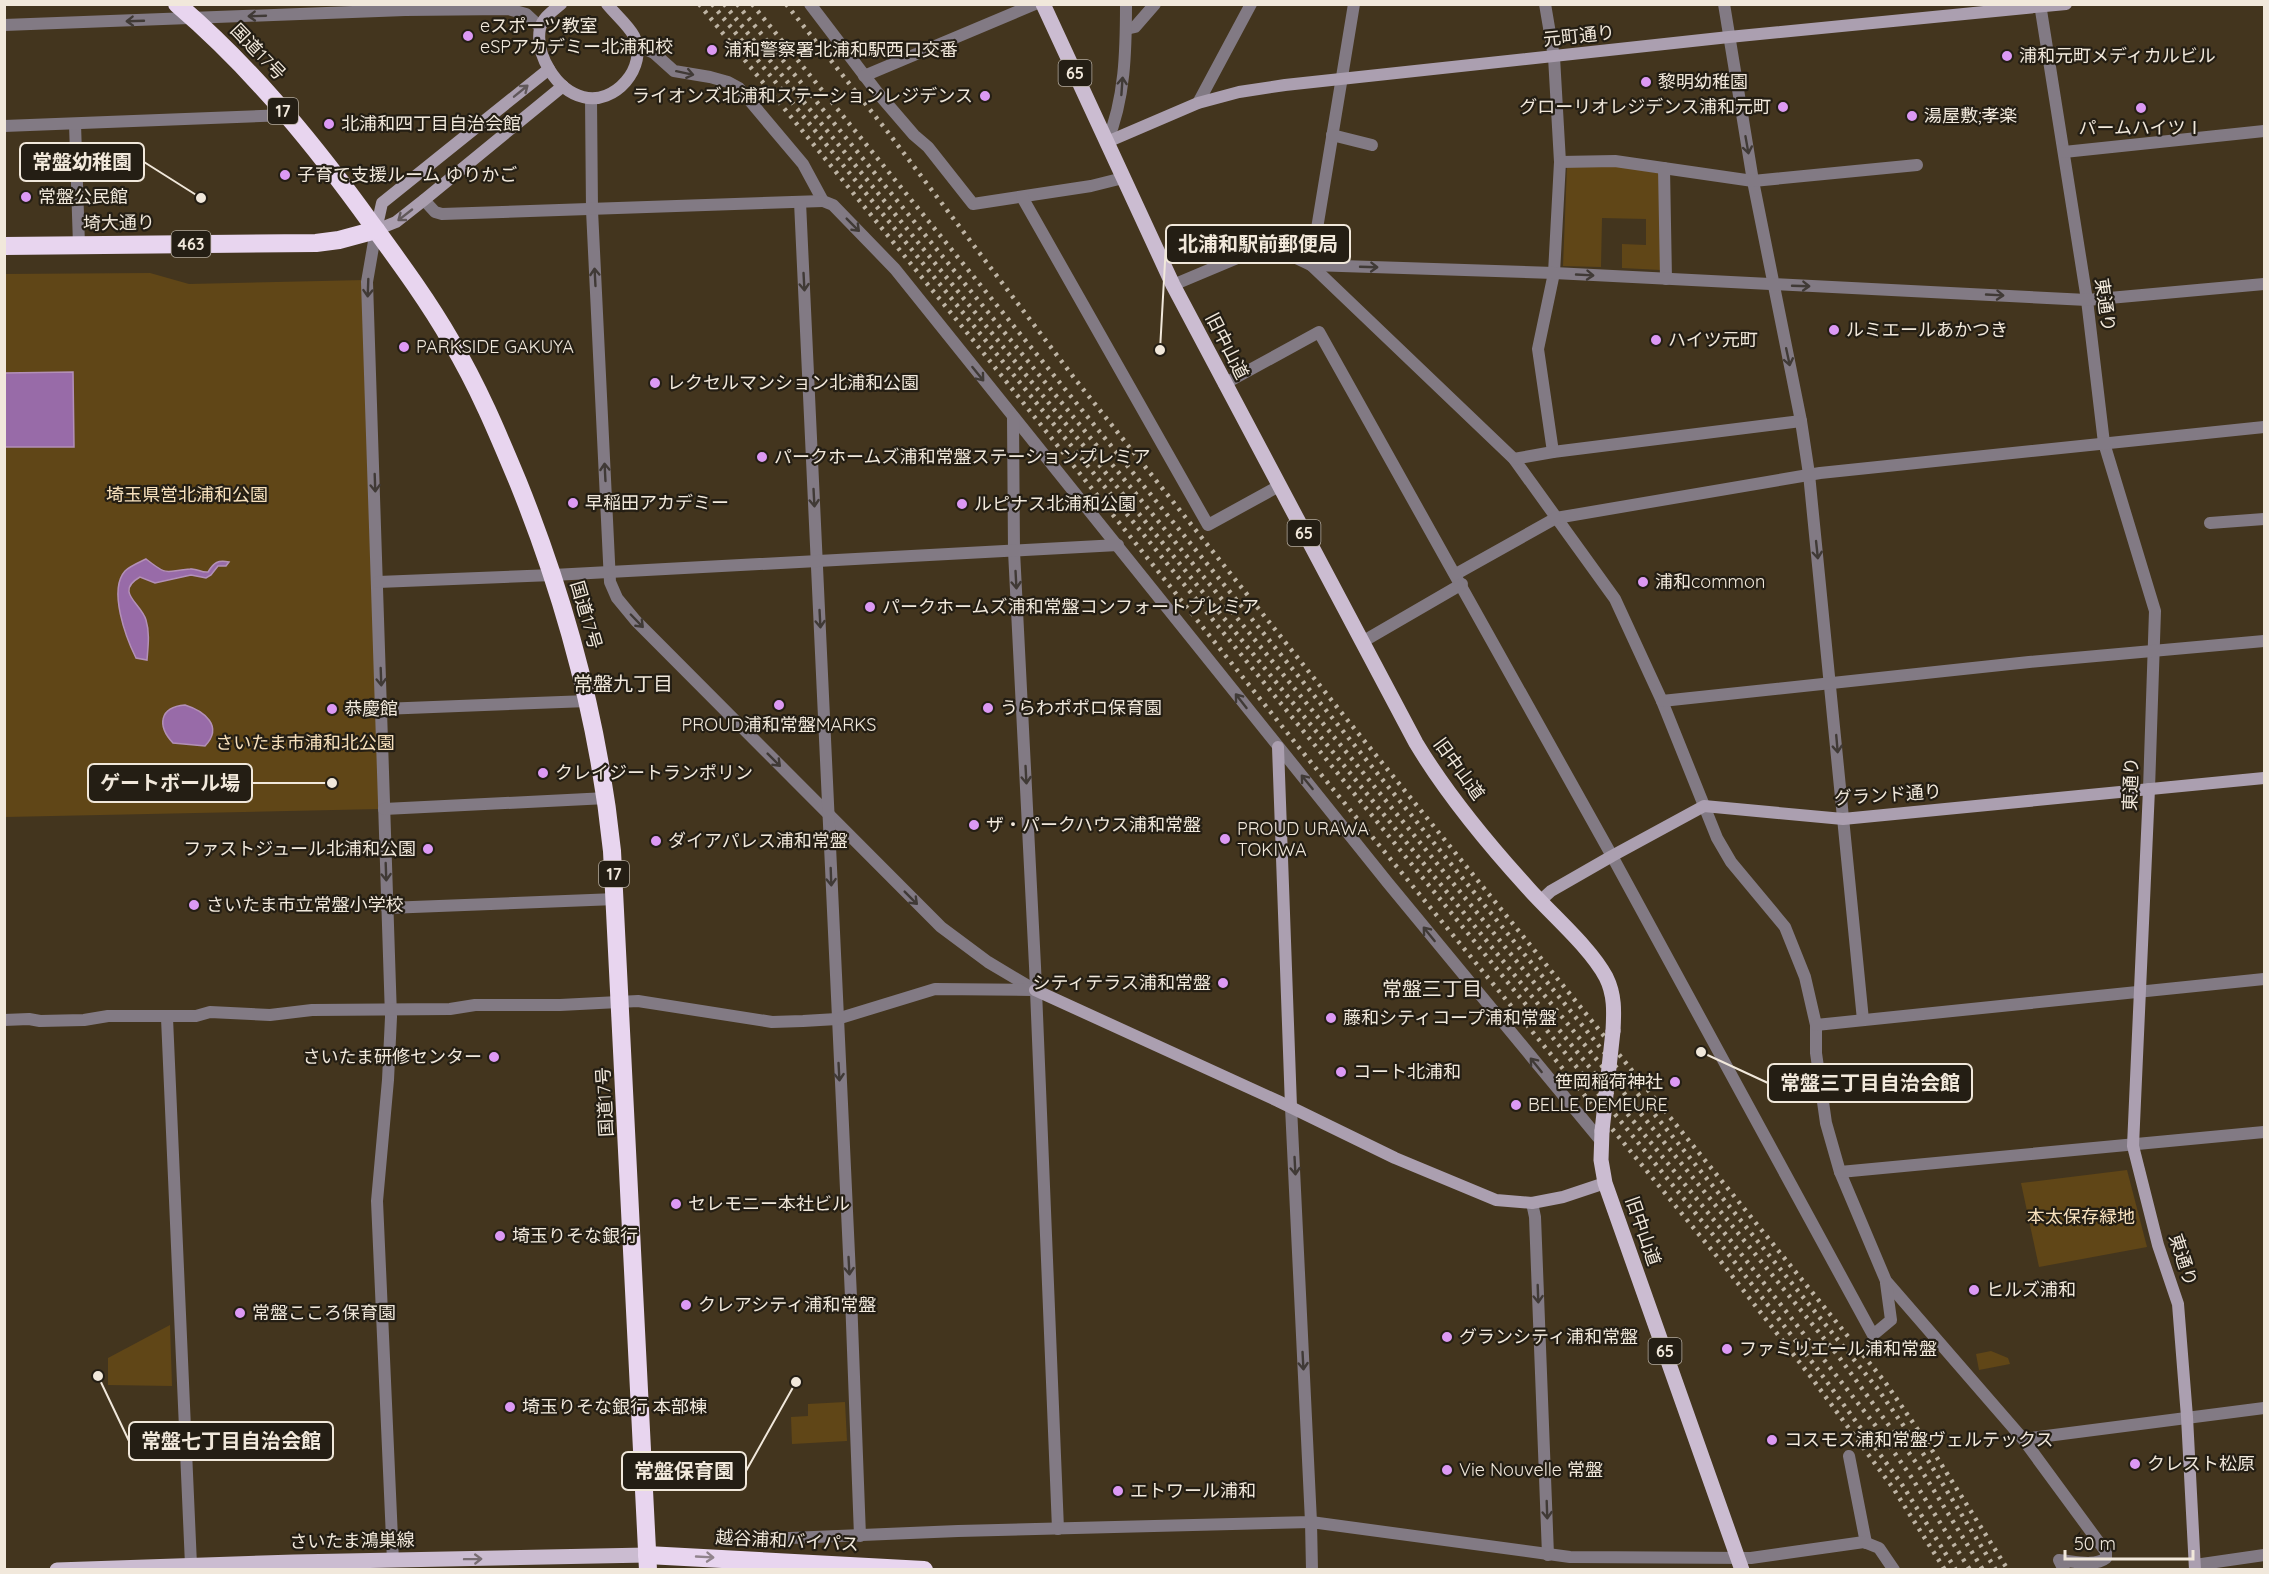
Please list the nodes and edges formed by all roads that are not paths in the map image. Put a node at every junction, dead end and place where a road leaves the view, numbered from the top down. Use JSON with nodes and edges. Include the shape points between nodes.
{"nodes":[{"id":1,"x":177,"y":4,"type":"edge"},
{"id":2,"x":561,"y":4,"type":"edge"},
{"id":3,"x":607,"y":4,"type":"edge"},
{"id":4,"x":810,"y":4,"type":"edge"},
{"id":5,"x":1035,"y":4,"type":"edge"},
{"id":6,"x":1043,"y":4,"type":"edge"},
{"id":7,"x":1126,"y":4,"type":"edge"},
{"id":8,"x":1155,"y":4,"type":"edge"},
{"id":9,"x":1251,"y":4,"type":"edge"},
{"id":10,"x":1354,"y":4,"type":"edge"},
{"id":11,"x":1545,"y":4,"type":"edge"},
{"id":12,"x":1724,"y":4,"type":"edge"},
{"id":13,"x":2066,"y":4,"type":"edge"},
{"id":14,"x":2040,"y":6,"type":"edge"},
{"id":15,"x":405,"y":7,"type":"edge"},
{"id":16,"x":193,"y":18,"type":"junction"},
{"id":17,"x":4,"y":25,"type":"edge"},
{"id":18,"x":540,"y":27,"type":"junction"},
{"id":19,"x":1126,"y":29,"type":"junction"},
{"id":20,"x":1729,"y":37,"type":"junction"},
{"id":21,"x":635,"y":45,"type":"junction"},
{"id":22,"x":1554,"y":57,"type":"junction"},
{"id":23,"x":549,"y":69,"type":"junction"},
{"id":24,"x":864,"y":76,"type":"junction"},
{"id":25,"x":1341,"y":79,"type":"junction"},
{"id":26,"x":563,"y":86,"type":"junction"},
{"id":27,"x":591,"y":99,"type":"junction"},
{"id":28,"x":1198,"y":103,"type":"junction"},
{"id":29,"x":287,"y":115,"type":"junction"},
{"id":30,"x":75,"y":124,"type":"junction"},
{"id":31,"x":4,"y":126,"type":"edge"},
{"id":32,"x":2265,"y":131,"type":"edge"},
{"id":33,"x":1332,"y":135,"type":"junction"},
{"id":34,"x":1107,"y":142,"type":"junction"},
{"id":35,"x":1372,"y":145,"type":"dead end"},
{"id":36,"x":2064,"y":152,"type":"junction"},
{"id":37,"x":1560,"y":162,"type":"junction"},
{"id":38,"x":1917,"y":165,"type":"dead end"},
{"id":39,"x":1664,"y":168,"type":"junction"},
{"id":40,"x":1123,"y":178,"type":"junction"},
{"id":41,"x":1753,"y":181,"type":"junction"},
{"id":42,"x":1022,"y":197,"type":"junction"},
{"id":43,"x":424,"y":200,"type":"junction"},
{"id":44,"x":823,"y":201,"type":"junction"},
{"id":45,"x":800,"y":202,"type":"junction"},
{"id":46,"x":592,"y":210,"type":"junction"},
{"id":47,"x":376,"y":230,"type":"junction"},
{"id":48,"x":79,"y":245,"type":"junction"},
{"id":49,"x":4,"y":246,"type":"edge"},
{"id":50,"x":1311,"y":265,"type":"junction"},
{"id":51,"x":1554,"y":273,"type":"junction"},
{"id":52,"x":1666,"y":279,"type":"junction"},
{"id":53,"x":2265,"y":284,"type":"edge"},
{"id":54,"x":1173,"y":285,"type":"junction"},
{"id":55,"x":1773,"y":285,"type":"junction"},
{"id":56,"x":2087,"y":300,"type":"junction"},
{"id":57,"x":1224,"y":384,"type":"junction"},
{"id":58,"x":1013,"y":417,"type":"junction"},
{"id":59,"x":1801,"y":421,"type":"junction"},
{"id":60,"x":2265,"y":427,"type":"edge"},
{"id":61,"x":2104,"y":443,"type":"junction"},
{"id":62,"x":1553,"y":452,"type":"junction"},
{"id":63,"x":1514,"y":459,"type":"junction"},
{"id":64,"x":1809,"y":474,"type":"junction"},
{"id":65,"x":1279,"y":486,"type":"junction"},
{"id":66,"x":1556,"y":518,"type":"junction"},
{"id":67,"x":2265,"y":519,"type":"edge"},
{"id":68,"x":2210,"y":523,"type":"dead end"},
{"id":69,"x":1118,"y":545,"type":"junction"},
{"id":70,"x":1014,"y":551,"type":"junction"},
{"id":71,"x":817,"y":561,"type":"junction"},
{"id":72,"x":610,"y":572,"type":"junction"},
{"id":73,"x":553,"y":575,"type":"junction"},
{"id":74,"x":1459,"y":579,"type":"junction"},
{"id":75,"x":378,"y":582,"type":"junction"},
{"id":76,"x":2265,"y":641,"type":"edge"},
{"id":77,"x":1362,"y":642,"type":"junction"},
{"id":78,"x":2154,"y":650,"type":"junction"},
{"id":79,"x":1831,"y":684,"type":"junction"},
{"id":80,"x":588,"y":701,"type":"junction"},
{"id":81,"x":1662,"y":701,"type":"junction"},
{"id":82,"x":382,"y":709,"type":"junction"},
{"id":83,"x":1278,"y":747,"type":"junction"},
{"id":84,"x":2265,"y":778,"type":"edge"},
{"id":85,"x":2149,"y":789,"type":"junction"},
{"id":86,"x":607,"y":798,"type":"junction"},
{"id":87,"x":1704,"y":806,"type":"junction"},
{"id":88,"x":384,"y":809,"type":"junction"},
{"id":89,"x":829,"y":816,"type":"junction"},
{"id":90,"x":1843,"y":819,"type":"junction"},
{"id":91,"x":1612,"y":856,"type":"junction"},
{"id":92,"x":616,"y":899,"type":"junction"},
{"id":93,"x":1540,"y":901,"type":"junction"},
{"id":94,"x":387,"y":908,"type":"junction"},
{"id":95,"x":2265,"y":979,"type":"edge"},
{"id":96,"x":1035,"y":990,"type":"junction"},
{"id":97,"x":2139,"y":990,"type":"junction"},
{"id":98,"x":621,"y":1001,"type":"junction"},
{"id":99,"x":391,"y":1010,"type":"junction"},
{"id":100,"x":167,"y":1017,"type":"junction"},
{"id":101,"x":837,"y":1019,"type":"junction"},
{"id":102,"x":4,"y":1020,"type":"edge"},
{"id":103,"x":1863,"y":1020,"type":"junction"},
{"id":104,"x":1816,"y":1025,"type":"junction"},
{"id":105,"x":1292,"y":1107,"type":"junction"},
{"id":106,"x":2265,"y":1132,"type":"edge"},
{"id":107,"x":1602,"y":1136,"type":"junction"},
{"id":108,"x":2133,"y":1146,"type":"junction"},
{"id":109,"x":1840,"y":1172,"type":"junction"},
{"id":110,"x":1605,"y":1183,"type":"junction"},
{"id":111,"x":1532,"y":1203,"type":"junction"},
{"id":112,"x":1886,"y":1281,"type":"junction"},
{"id":113,"x":2265,"y":1408,"type":"edge"},
{"id":114,"x":2187,"y":1417,"type":"junction"},
{"id":115,"x":2023,"y":1438,"type":"junction"},
{"id":116,"x":1849,"y":1456,"type":"dead end"},
{"id":117,"x":1311,"y":1522,"type":"junction"},
{"id":118,"x":1058,"y":1529,"type":"junction"},
{"id":119,"x":763,"y":1535,"type":"dead end"},
{"id":120,"x":860,"y":1536,"type":"junction"},
{"id":121,"x":1866,"y":1543,"type":"junction"},
{"id":122,"x":1548,"y":1555,"type":"junction"},
{"id":123,"x":2265,"y":1555,"type":"edge"},
{"id":124,"x":393,"y":1561,"type":"junction"},
{"id":125,"x":647,"y":1562,"type":"edge"},
{"id":126,"x":1740,"y":1564,"type":"edge"},
{"id":127,"x":191,"y":1567,"type":"edge"},
{"id":128,"x":2195,"y":1567,"type":"edge"},
{"id":129,"x":57,"y":1569,"type":"edge"},
{"id":130,"x":924,"y":1569,"type":"edge"},
{"id":131,"x":1312,"y":1569,"type":"edge"},
{"id":132,"x":1894,"y":1569,"type":"edge"},
{"id":133,"x":2064,"y":1569,"type":"edge"}],
"edges":[{"from":1,"to":16,"type":"highway","name":"国道17号","number":"17"},
{"from":2,"to":18,"type":"street"},
{"from":3,"to":21,"type":"street","via":[[634,36]]},
{"from":4,"to":24,"type":"street"},
{"from":5,"to":24,"type":"street"},
{"from":6,"to":34,"type":"main road","name":"旧中山道","number":"65"},
{"from":7,"to":19,"type":"street"},
{"from":8,"to":19,"type":"street","via":[[1135,27]]},
{"from":9,"to":28,"type":"street"},
{"from":10,"to":25,"type":"street"},
{"from":11,"to":22,"type":"street"},
{"from":12,"to":20,"type":"street"},
{"from":13,"to":14,"type":"street","name":"元町通り"},
{"from":14,"to":20,"type":"street","name":"元町通り"},
{"from":14,"to":36,"type":"street","name":"東通り"},
{"from":15,"to":16,"type":"street","one_way":true},
{"from":15,"to":18,"type":"street","via":[[508,9],[526,14]]},
{"from":16,"to":17,"type":"street","one_way":true},
{"from":16,"to":29,"type":"highway","name":"国道17号","number":"17"},
{"from":18,"to":23,"type":"street","via":[[542,54]]},
{"from":34,"to":19,"type":"street","one_way":true,"via":[[1121,99]]},
{"from":20,"to":22,"type":"street","name":"元町通り"},
{"from":20,"to":41,"type":"street","one_way":true},
{"from":21,"to":27,"type":"street","via":[[637,58],[629,79],[611,95]]},
{"from":21,"to":44,"type":"street","one_way":true,"via":[[654,52],[674,71],[728,82],[739,88],[803,164]]},
{"from":22,"to":25,"type":"street","name":"元町通り"},
{"from":22,"to":37,"type":"street"},
{"from":23,"to":26,"type":"street"},
{"from":47,"to":23,"type":"street","one_way":true,"via":[[382,203]]},
{"from":24,"to":42,"type":"street","via":[[973,204]]},
{"from":25,"to":28,"type":"street","name":"元町通り","via":[[1239,93]]},
{"from":25,"to":33,"type":"street"},
{"from":26,"to":27,"type":"street"},
{"from":26,"to":43,"type":"street"},
{"from":27,"to":46,"type":"street"},
{"from":28,"to":34,"type":"street","name":"元町通り"},
{"from":29,"to":30,"type":"street"},
{"from":29,"to":47,"type":"highway","name":"国道17号","number":"17"},
{"from":30,"to":31,"type":"street"},
{"from":30,"to":48,"type":"street"},
{"from":32,"to":36,"type":"street"},
{"from":33,"to":35,"type":"street"},
{"from":33,"to":50,"type":"street"},
{"from":34,"to":40,"type":"main road","name":"旧中山道","number":"65"},
{"from":36,"to":56,"type":"street","name":"東通り"},
{"from":37,"to":39,"type":"street","via":[[1616,161]]},
{"from":37,"to":51,"type":"street"},
{"from":38,"to":41,"type":"street"},
{"from":39,"to":41,"type":"street"},
{"from":39,"to":52,"type":"street"},
{"from":40,"to":42,"type":"street"},
{"from":40,"to":54,"type":"main road","name":"旧中山道","number":"65"},
{"from":41,"to":55,"type":"street"},
{"from":42,"to":65,"type":"street","via":[[1208,525]]},
{"from":43,"to":46,"type":"street","via":[[442,214]]},
{"from":43,"to":47,"type":"street","one_way":true,"via":[[396,222]]},
{"from":44,"to":45,"type":"street"},
{"from":44,"to":58,"type":"street","one_way":true,"via":[[833,205],[895,269]]},
{"from":45,"to":46,"type":"street"},
{"from":45,"to":71,"type":"street","one_way":true},
{"from":72,"to":46,"type":"street","one_way":true},
{"from":47,"to":48,"type":"highway","name":"埼大通り","number":"463","via":[[316,243]]},
{"from":47,"to":73,"type":"highway","name":"国道17号","number":"17","via":[[430,307],[474,384],[496,429]]},
{"from":47,"to":75,"type":"street","one_way":true,"via":[[368,282]]},
{"from":48,"to":49,"type":"highway","name":"埼大通り","number":"463"},
{"from":50,"to":51,"type":"street","one_way":true},
{"from":50,"to":54,"type":"street","via":[[1287,254],[1254,250]]},
{"from":50,"to":63,"type":"street"},
{"from":51,"to":52,"type":"street","one_way":true},
{"from":51,"to":62,"type":"street","via":[[1538,349]]},
{"from":52,"to":55,"type":"street"},
{"from":53,"to":56,"type":"street"},
{"from":54,"to":57,"type":"main road","name":"旧中山道","number":"65"},
{"from":55,"to":56,"type":"street","one_way":true},
{"from":55,"to":59,"type":"street","one_way":true},
{"from":56,"to":61,"type":"street","name":"東通り"},
{"from":57,"to":65,"type":"main road","name":"旧中山道","number":"65"},
{"from":57,"to":74,"type":"street","via":[[1319,332]]},
{"from":58,"to":69,"type":"street"},
{"from":58,"to":70,"type":"street"},
{"from":59,"to":62,"type":"street"},
{"from":59,"to":64,"type":"street"},
{"from":60,"to":61,"type":"street"},
{"from":61,"to":64,"type":"street"},
{"from":61,"to":78,"type":"street","name":"東通り","via":[[2155,611]]},
{"from":62,"to":63,"type":"street"},
{"from":63,"to":66,"type":"street"},
{"from":64,"to":66,"type":"street"},
{"from":64,"to":79,"type":"street","one_way":true},
{"from":65,"to":77,"type":"main road","name":"旧中山道","number":"65"},
{"from":66,"to":74,"type":"street"},
{"from":66,"to":81,"type":"street","via":[[1615,599]]},
{"from":67,"to":68,"type":"street"},
{"from":69,"to":70,"type":"street"},
{"from":83,"to":69,"type":"street","one_way":true},
{"from":70,"to":71,"type":"street"},
{"from":70,"to":96,"type":"street","one_way":true},
{"from":71,"to":72,"type":"street"},
{"from":71,"to":89,"type":"street","one_way":true},
{"from":72,"to":73,"type":"street"},
{"from":72,"to":89,"type":"street","one_way":true,"via":[[613,591],[633,618]]},
{"from":73,"to":75,"type":"street"},
{"from":73,"to":80,"type":"highway","name":"国道17号","number":"17"},
{"from":74,"to":77,"type":"street"},
{"from":74,"to":91,"type":"street"},
{"from":75,"to":82,"type":"street","one_way":true},
{"from":76,"to":78,"type":"street"},
{"from":77,"to":93,"type":"main road","name":"旧中山道","number":"65","via":[[1426,759]]},
{"from":78,"to":79,"type":"street"},
{"from":78,"to":85,"type":"street","name":"東通り"},
{"from":79,"to":81,"type":"street"},
{"from":79,"to":90,"type":"street","one_way":true},
{"from":80,"to":82,"type":"street"},
{"from":80,"to":86,"type":"highway","name":"国道17号","number":"17"},
{"from":81,"to":87,"type":"street"},
{"from":82,"to":88,"type":"street"},
{"from":83,"to":105,"type":"street"},
{"from":107,"to":83,"type":"street","one_way":true,"via":[[1466,980]]},
{"from":84,"to":85,"type":"street","name":"グランド通り"},
{"from":85,"to":90,"type":"street","name":"グランド通り"},
{"from":85,"to":97,"type":"street","name":"東通り"},
{"from":86,"to":88,"type":"street"},
{"from":86,"to":92,"type":"highway","name":"国道17号","number":"17"},
{"from":87,"to":90,"type":"street","name":"グランド通り"},
{"from":87,"to":91,"type":"street"},
{"from":87,"to":104,"type":"street","via":[[1731,862],[1785,927],[1805,977]]},
{"from":88,"to":94,"type":"street","one_way":true},
{"from":89,"to":96,"type":"street","one_way":true,"via":[[941,927]]},
{"from":89,"to":101,"type":"street","one_way":true},
{"from":90,"to":103,"type":"street"},
{"from":91,"to":93,"type":"street"},
{"from":91,"to":112,"type":"street","via":[[1873,1335],[1891,1320]]},
{"from":92,"to":94,"type":"street"},
{"from":92,"to":98,"type":"highway","name":"国道17号","number":"17"},
{"from":93,"to":107,"type":"main road","name":"旧中山道","number":"65","bridge":true,"via":[[1599,966],[1614,1007]]},
{"from":94,"to":99,"type":"street"},
{"from":95,"to":97,"type":"street"},
{"from":96,"to":101,"type":"street","via":[[935,989]]},
{"from":96,"to":105,"type":"street"},
{"from":96,"to":118,"type":"street"},
{"from":97,"to":103,"type":"street"},
{"from":97,"to":108,"type":"street","name":"東通り"},
{"from":98,"to":99,"type":"street"},
{"from":98,"to":101,"type":"street","via":[[772,1022]]},
{"from":98,"to":125,"type":"highway","name":"国道17号","number":"17"},
{"from":99,"to":100,"type":"street","via":[[312,1010],[270,1015],[210,1012]]},
{"from":99,"to":124,"type":"street","via":[[377,1201]]},
{"from":100,"to":102,"type":"street"},
{"from":100,"to":127,"type":"street"},
{"from":101,"to":120,"type":"street","one_way":true},
{"from":103,"to":104,"type":"street"},
{"from":104,"to":109,"type":"street","via":[[1826,1123]]},
{"from":105,"to":111,"type":"street","via":[[1395,1158],[1496,1200]]},
{"from":105,"to":117,"type":"street","one_way":true},
{"from":106,"to":108,"type":"street"},
{"from":107,"to":110,"type":"main road","name":"旧中山道","number":"65"},
{"from":108,"to":109,"type":"street"},
{"from":108,"to":114,"type":"street","name":"東通り","via":[[2158,1245],[2178,1304]]},
{"from":109,"to":112,"type":"street"},
{"from":110,"to":111,"type":"street"},
{"from":110,"to":126,"type":"main road","name":"旧中山道","number":"65"},
{"from":111,"to":122,"type":"street","one_way":true},
{"from":112,"to":115,"type":"street"},
{"from":113,"to":114,"type":"street"},
{"from":114,"to":115,"type":"street"},
{"from":114,"to":128,"type":"street","name":"東通り"},
{"from":115,"to":133,"type":"street","via":[[2106,1552],[2106,1558],[2096,1563],[2059,1560]]},
{"from":116,"to":121,"type":"street"},
{"from":117,"to":118,"type":"street"},
{"from":117,"to":122,"type":"street"},
{"from":117,"to":131,"type":"street"},
{"from":118,"to":120,"type":"street"},
{"from":119,"to":120,"type":"street","via":[[766,1539]]},
{"from":121,"to":126,"type":"street"},
{"from":121,"to":132,"type":"street","via":[[1879,1548]]},
{"from":122,"to":126,"type":"street"},
{"from":123,"to":128,"type":"street"},
{"from":124,"to":125,"type":"main road","name":"さいたま鴻巣線","one_way":true},
{"from":124,"to":127,"type":"main road","name":"さいたま鴻巣線"},
{"from":125,"to":130,"type":"highway","name":"越谷浦和バイパス","one_way":true},
{"from":127,"to":129,"type":"main road","name":"さいたま鴻巣線"}]}
